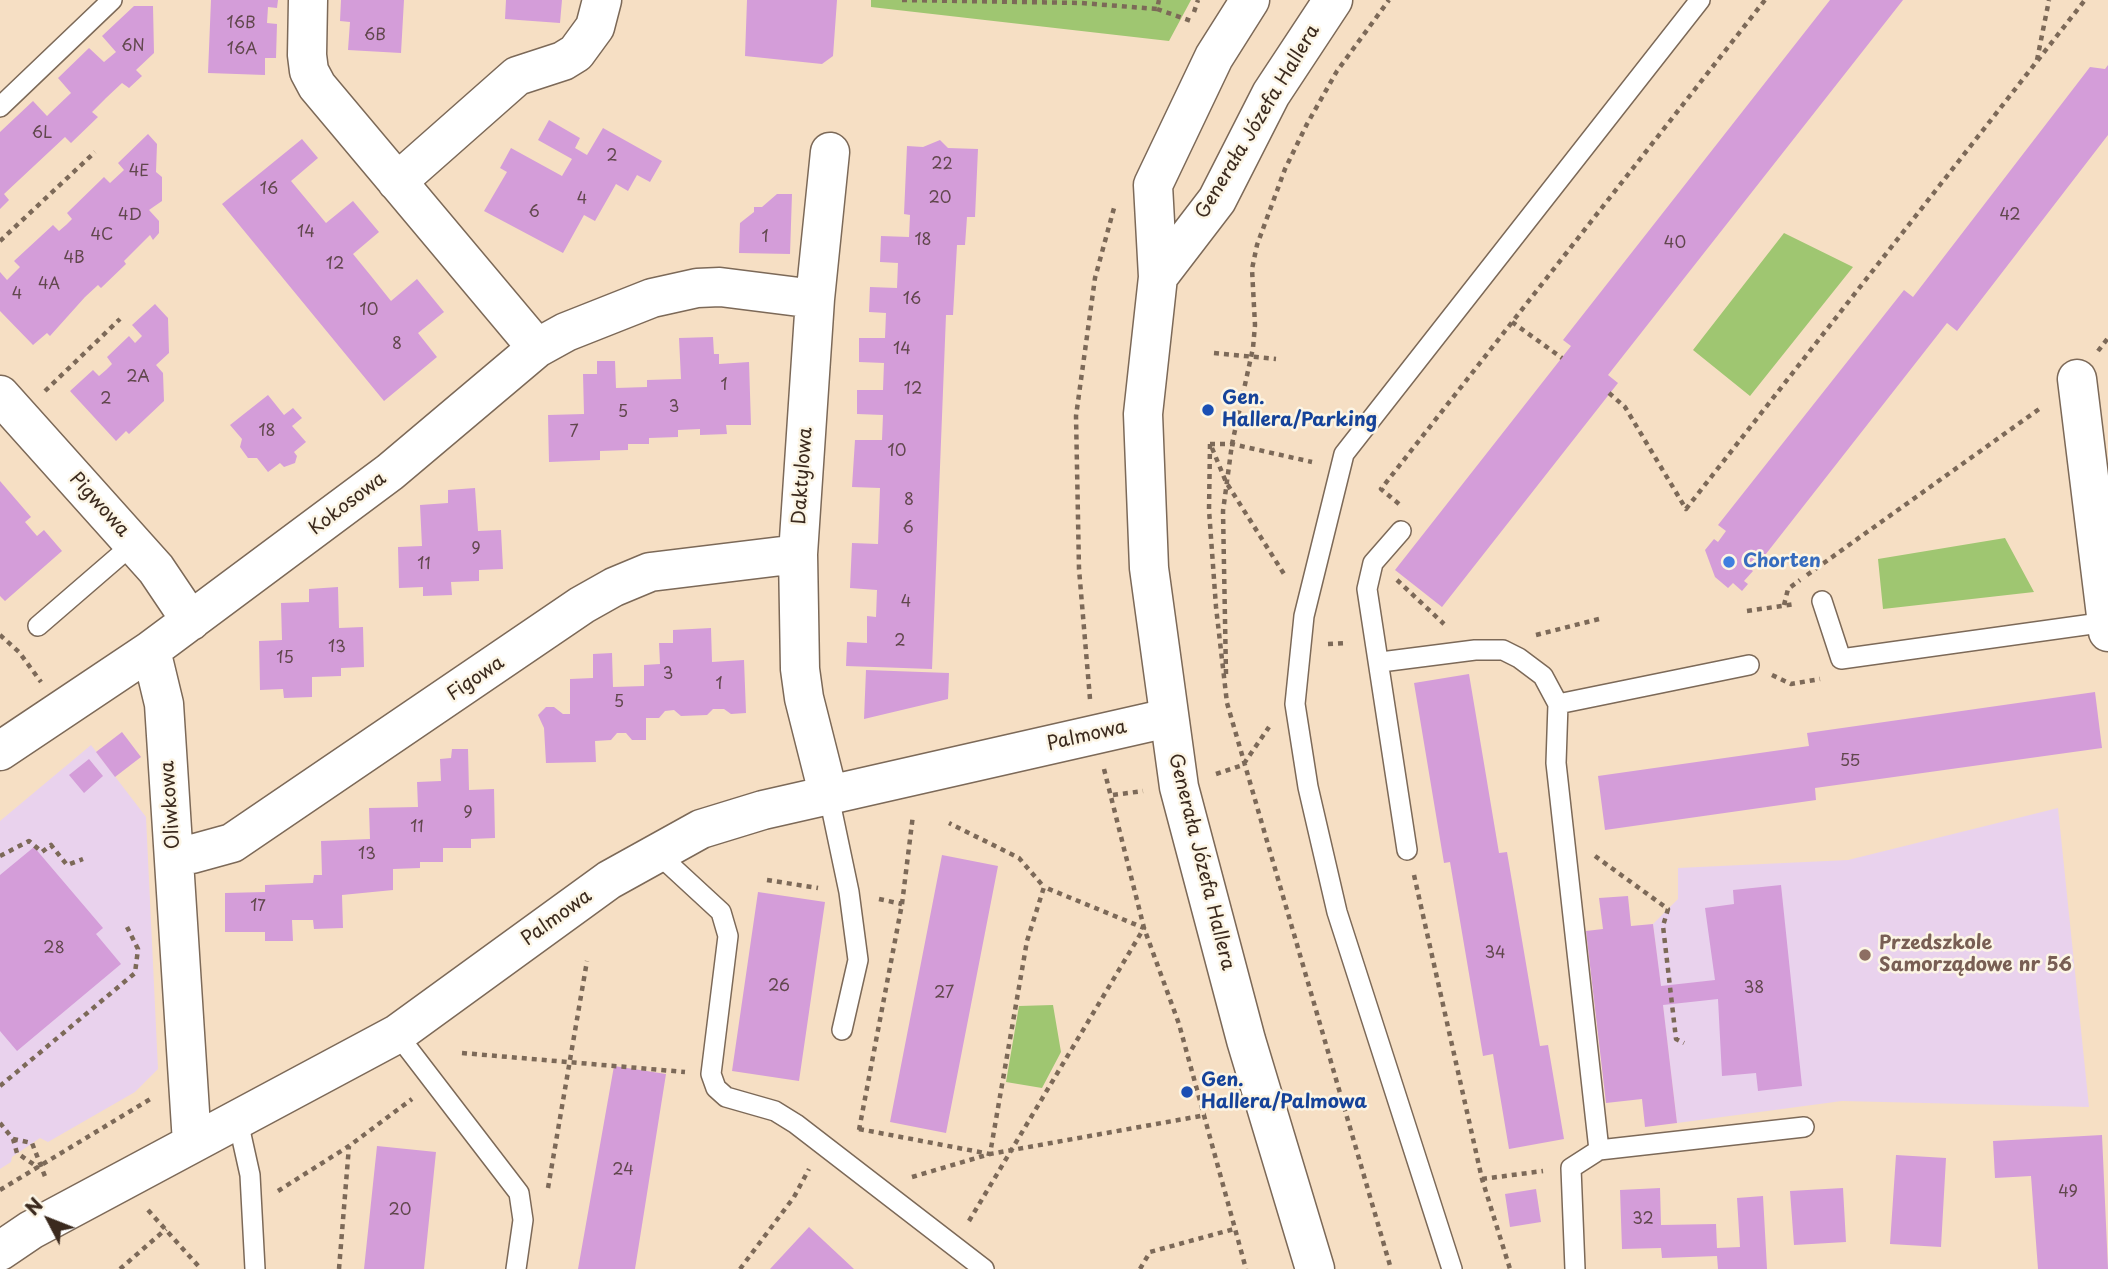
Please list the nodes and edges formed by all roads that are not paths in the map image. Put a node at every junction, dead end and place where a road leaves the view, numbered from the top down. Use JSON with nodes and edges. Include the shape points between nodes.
{"nodes":[{"id":1,"x":112,"y":0,"type":"edge"},
{"id":2,"x":308,"y":0,"type":"edge"},
{"id":3,"x":602,"y":0,"type":"edge"},
{"id":4,"x":1250,"y":0,"type":"edge"},
{"id":5,"x":1333,"y":0,"type":"edge"},
{"id":6,"x":1700,"y":0,"type":"edge"},
{"id":7,"x":0,"y":107,"type":"edge"},
{"id":8,"x":830,"y":152,"type":"dead end"},
{"id":9,"x":397,"y":182,"type":"junction"},
{"id":10,"x":1158,"y":277,"type":"junction"},
{"id":11,"x":815,"y":299,"type":"junction"},
{"id":12,"x":537,"y":348,"type":"junction"},
{"id":13,"x":2078,"y":387,"type":"road end"},
{"id":14,"x":9,"y":405,"type":"edge"},
{"id":15,"x":1402,"y":531,"type":"road end"},
{"id":16,"x":133,"y":544,"type":"junction"},
{"id":17,"x":798,"y":554,"type":"junction"},
{"id":18,"x":2106,"y":582,"type":"edge"},
{"id":19,"x":1822,"y":601,"type":"dead end"},
{"id":20,"x":191,"y":621,"type":"junction"},
{"id":21,"x":38,"y":626,"type":"dead end"},
{"id":22,"x":2108,"y":627,"type":"edge"},
{"id":23,"x":151,"y":650,"type":"junction"},
{"id":24,"x":1381,"y":662,"type":"junction"},
{"id":25,"x":1749,"y":665,"type":"dead end"},
{"id":26,"x":1558,"y":704,"type":"junction"},
{"id":27,"x":1168,"y":718,"type":"junction"},
{"id":28,"x":0,"y":751,"type":"edge"},
{"id":29,"x":829,"y":797,"type":"junction"},
{"id":30,"x":174,"y":852,"type":"junction"},
{"id":31,"x":657,"y":853,"type":"junction"},
{"id":32,"x":1410,"y":859,"type":"road end"},
{"id":33,"x":842,"y":1030,"type":"dead end"},
{"id":34,"x":397,"y":1034,"type":"junction"},
{"id":35,"x":238,"y":1121,"type":"junction"},
{"id":36,"x":1804,"y":1127,"type":"dead end"},
{"id":37,"x":192,"y":1143,"type":"junction"},
{"id":38,"x":1599,"y":1150,"type":"junction"},
{"id":39,"x":0,"y":1251,"type":"edge"},
{"id":40,"x":255,"y":1269,"type":"edge"},
{"id":41,"x":516,"y":1269,"type":"edge"},
{"id":42,"x":984,"y":1269,"type":"edge"},
{"id":43,"x":1315,"y":1269,"type":"edge"},
{"id":44,"x":1452,"y":1269,"type":"edge"},
{"id":45,"x":1575,"y":1269,"type":"edge"}],
"edges":[{"from":1,"to":7,"type":"lane"},
{"from":2,"to":9,"type":"street","via":[[309,71],[324,96]]},
{"from":3,"to":9,"type":"street","via":[[595,27],[576,53],[517,76]]},
{"from":4,"to":10,"type":"street","name":"Generała Józefa Hallera","via":[[1214,57],[1153,185]]},
{"from":5,"to":10,"type":"street","name":"Generała Józefa Hallera","via":[[1271,94],[1217,200]]},
{"from":6,"to":44,"type":"lane","via":[[1344,454],[1300,643],[1295,704],[1300,747],[1337,912]]},
{"from":8,"to":11,"type":"street","name":"Daktylowa"},
{"from":9,"to":12,"type":"street"},
{"from":10,"to":27,"type":"street","name":"Generała Józefa Hallera","via":[[1143,414],[1149,568]]},
{"from":11,"to":12,"type":"street","name":"Kokosowa","via":[[720,286],[679,291],[598,318]]},
{"from":11,"to":17,"type":"street","name":"Daktylowa"},
{"from":12,"to":20,"type":"street","name":"Kokosowa","via":[[390,472]]},
{"from":13,"to":18,"type":"street"},
{"from":14,"to":16,"type":"street","name":"Pigwowa"},
{"from":15,"to":24,"type":"lane","via":[[1368,575]]},
{"from":16,"to":20,"type":"street","name":"Pigwowa"},
{"from":16,"to":21,"type":"lane"},
{"from":17,"to":29,"type":"street","name":"Daktylowa","via":[[800,669]]},
{"from":17,"to":30,"type":"street","name":"Figowa","via":[[650,572],[614,587],[232,843],[192,854]]},
{"from":18,"to":22,"type":"street"},
{"from":19,"to":22,"type":"lane","via":[[1841,659]]},
{"from":20,"to":23,"type":"street","name":"Kokosowa"},
{"from":23,"to":28,"type":"street"},
{"from":23,"to":30,"type":"street","name":"Oliwkowa","via":[[164,704]]},
{"from":24,"to":26,"type":"lane","via":[[1498,650],[1534,668],[1551,687]]},
{"from":24,"to":32,"type":"lane"},
{"from":25,"to":26,"type":"lane"},
{"from":26,"to":38,"type":"lane","via":[[1556,763]]},
{"from":27,"to":29,"type":"street","name":"Palmowa"},
{"from":27,"to":43,"type":"street","name":"Generała Józefa Hallera","via":[[1179,787],[1246,1040]]},
{"from":29,"to":31,"type":"street","name":"Palmowa","via":[[762,810],[701,829]]},
{"from":29,"to":33,"type":"lane","via":[[858,960]]},
{"from":30,"to":37,"type":"street","name":"Oliwkowa"},
{"from":31,"to":34,"type":"street","name":"Palmowa","via":[[609,880]]},
{"from":31,"to":42,"type":"lane","via":[[721,912],[728,936],[710,1074],[716,1088],[726,1097],[775,1111]]},
{"from":34,"to":35,"type":"street","name":"Palmowa"},
{"from":34,"to":41,"type":"lane","via":[[513,1182],[522,1207]]},
{"from":35,"to":37,"type":"street","name":"Palmowa"},
{"from":35,"to":40,"type":"lane","via":[[247,1149]]},
{"from":36,"to":38,"type":"lane"},
{"from":37,"to":39,"type":"street","name":"Palmowa"},
{"from":38,"to":45,"type":"lane","via":[[1571,1168]]}]}
